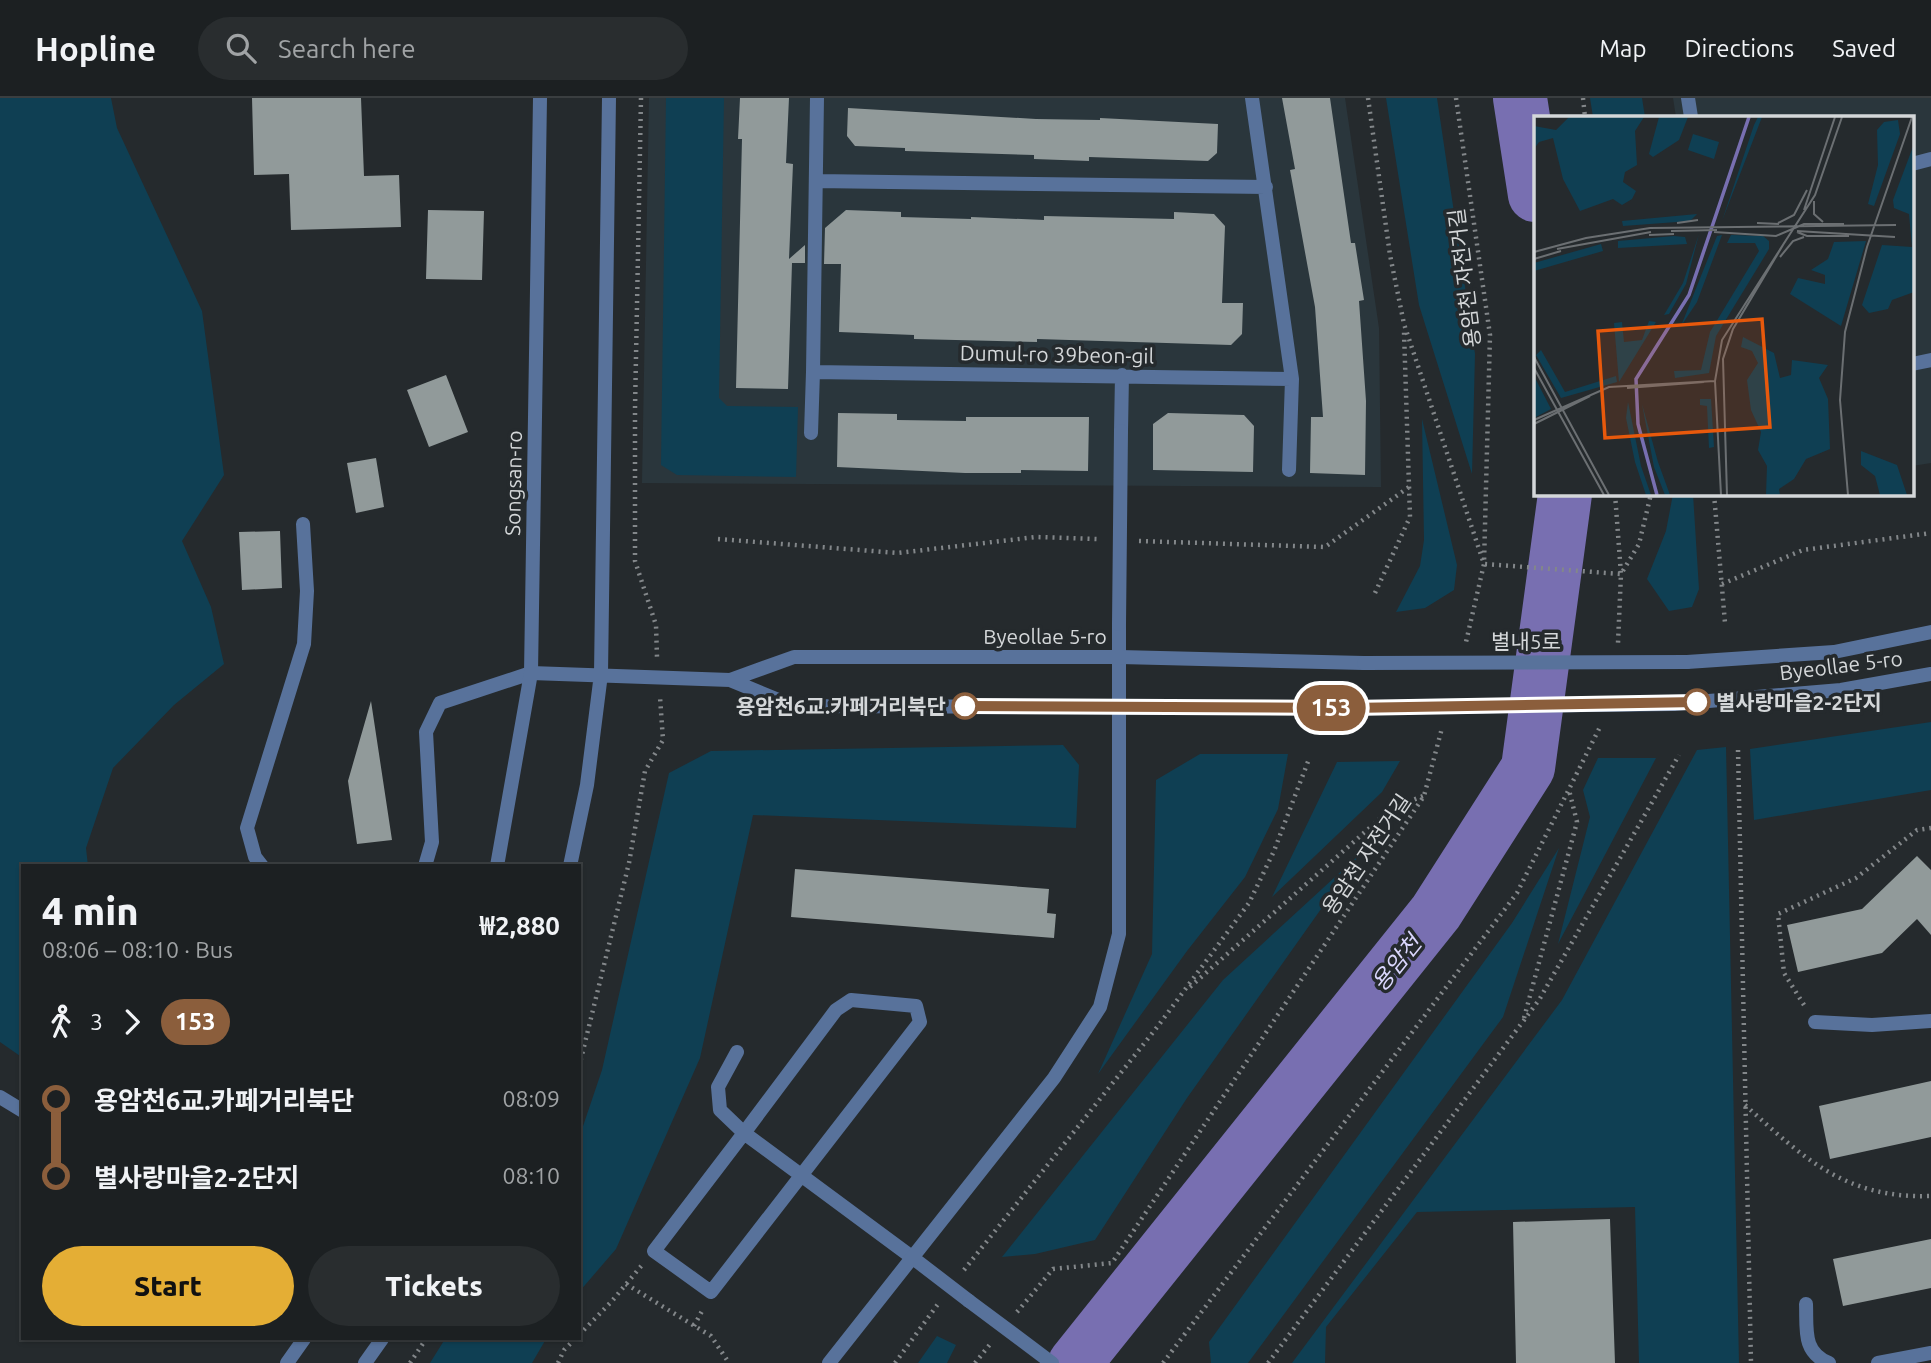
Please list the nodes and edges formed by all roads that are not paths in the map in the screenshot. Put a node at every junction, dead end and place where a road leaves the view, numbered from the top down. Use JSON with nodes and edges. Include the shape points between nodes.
{"nodes":[{"id":1,"x":540,"y":98,"type":"edge"},
{"id":2,"x":609,"y":98,"type":"edge"},
{"id":3,"x":817,"y":98,"type":"edge"},
{"id":4,"x":1252,"y":98,"type":"edge"},
{"id":5,"x":1688,"y":98,"type":"edge"},
{"id":6,"x":1691,"y":116,"type":"edge"},
{"id":7,"x":1931,"y":159,"type":"edge"},
{"id":8,"x":1913,"y":164,"type":"edge"},
{"id":9,"x":816,"y":181,"type":"junction"},
{"id":10,"x":1266,"y":187,"type":"junction"},
{"id":11,"x":1931,"y":360,"type":"edge"},
{"id":12,"x":1913,"y":364,"type":"edge"},
{"id":13,"x":813,"y":372,"type":"junction"},
{"id":14,"x":1122,"y":375,"type":"junction"},
{"id":15,"x":1292,"y":379,"type":"junction"},
{"id":16,"x":811,"y":433,"type":"dead end"},
{"id":17,"x":1289,"y":470,"type":"dead end"},
{"id":18,"x":303,"y":524,"type":"dead end"},
{"id":19,"x":1931,"y":632,"type":"edge"},
{"id":20,"x":1120,"y":657,"type":"junction"},
{"id":21,"x":1688,"y":662,"type":"joint"},
{"id":22,"x":1364,"y":663,"type":"joint"},
{"id":23,"x":531,"y":673,"type":"junction"},
{"id":24,"x":601,"y":674,"type":"junction"},
{"id":25,"x":1931,"y":674,"type":"edge"},
{"id":26,"x":730,"y":680,"type":"junction"},
{"id":27,"x":1120,"y":706,"type":"junction"},
{"id":28,"x":260,"y":864,"type":"edge"},
{"id":29,"x":426,"y":864,"type":"edge"},
{"id":30,"x":497,"y":864,"type":"edge"},
{"id":31,"x":570,"y":864,"type":"edge"},
{"id":32,"x":1931,"y":1021,"type":"edge"},
{"id":33,"x":1815,"y":1022,"type":"road end"},
{"id":34,"x":737,"y":1052,"type":"dead end"},
{"id":35,"x":0,"y":1097,"type":"edge"},
{"id":36,"x":21,"y":1110,"type":"edge"},
{"id":37,"x":744,"y":1133,"type":"junction"},
{"id":38,"x":801,"y":1175,"type":"junction"},
{"id":39,"x":913,"y":1258,"type":"junction"},
{"id":40,"x":1806,"y":1304,"type":"dead end"},
{"id":41,"x":303,"y":1340,"type":"edge"},
{"id":42,"x":381,"y":1340,"type":"edge"},
{"id":43,"x":1931,"y":1353,"type":"edge"},
{"id":44,"x":287,"y":1363,"type":"edge"},
{"id":45,"x":365,"y":1363,"type":"edge"},
{"id":46,"x":829,"y":1363,"type":"edge"},
{"id":47,"x":1052,"y":1363,"type":"edge"},
{"id":48,"x":1829,"y":1363,"type":"edge"},
{"id":49,"x":1878,"y":1363,"type":"edge"}],
"edges":[{"from":1,"to":23,"type":"street","name":"Songsan-ro"},
{"from":2,"to":24,"type":"street"},
{"from":3,"to":9,"type":"street"},
{"from":4,"to":10,"type":"street"},
{"from":5,"to":6,"type":"street"},
{"from":7,"to":8,"type":"street"},
{"from":9,"to":10,"type":"street"},
{"from":9,"to":13,"type":"street"},
{"from":10,"to":15,"type":"street"},
{"from":11,"to":12,"type":"street"},
{"from":13,"to":14,"type":"street","name":"Dumul-ro 39beon-gil"},
{"from":13,"to":16,"type":"street"},
{"from":14,"to":15,"type":"street","name":"Dumul-ro 39beon-gil"},
{"from":14,"to":20,"type":"street","bridge":true},
{"from":15,"to":17,"type":"street"},
{"from":18,"to":28,"type":"street","via":[[304,643],[247,828]]},
{"from":19,"to":21,"type":"street","name":"Byeollae 5-ro","via":[[1834,652]]},
{"from":20,"to":22,"type":"street","name":"Byeollae 5-ro"},
{"from":20,"to":26,"type":"street","name":"Byeollae 5-ro","via":[[794,657]]},
{"from":20,"to":27,"type":"street"},
{"from":21,"to":22,"type":"street","name":"별내5로","bridge":true},
{"from":23,"to":24,"type":"street","name":"Byeollae 5-ro"},
{"from":23,"to":29,"type":"street","name":"Byeollae 5-ro","via":[[440,703],[426,732],[432,842]]},
{"from":23,"to":30,"type":"street","name":"Songsan-ro"},
{"from":24,"to":26,"type":"street","name":"Byeollae 5-ro"},
{"from":24,"to":31,"type":"street","via":[[587,785]]},
{"from":25,"to":27,"type":"street","name":"Byeollae 5-ro","bridge":true,"via":[[1841,690],[1673,704]]},
{"from":26,"to":27,"type":"street","name":"Byeollae 5-ro","via":[[793,706]]},
{"from":27,"to":39,"type":"street","via":[[1119,933],[1100,1007],[1054,1078]]},
{"from":32,"to":33,"type":"street"},
{"from":34,"to":37,"type":"street","via":[[718,1087],[720,1110]]},
{"from":35,"to":36,"type":"street"},
{"from":37,"to":38,"type":"street"},
{"from":37,"to":38,"type":"street","via":[[654,1251],[712,1292]]},
{"from":37,"to":38,"type":"street","via":[[836,1010],[851,1000],[916,1006],[920,1022]]},
{"from":38,"to":39,"type":"street"},
{"from":39,"to":46,"type":"street"},
{"from":39,"to":47,"type":"street","bridge":true},
{"from":40,"to":48,"type":"street","via":[[1808,1345],[1816,1358]]},
{"from":41,"to":44,"type":"street"},
{"from":42,"to":45,"type":"street"},
{"from":43,"to":49,"type":"street"}]}
